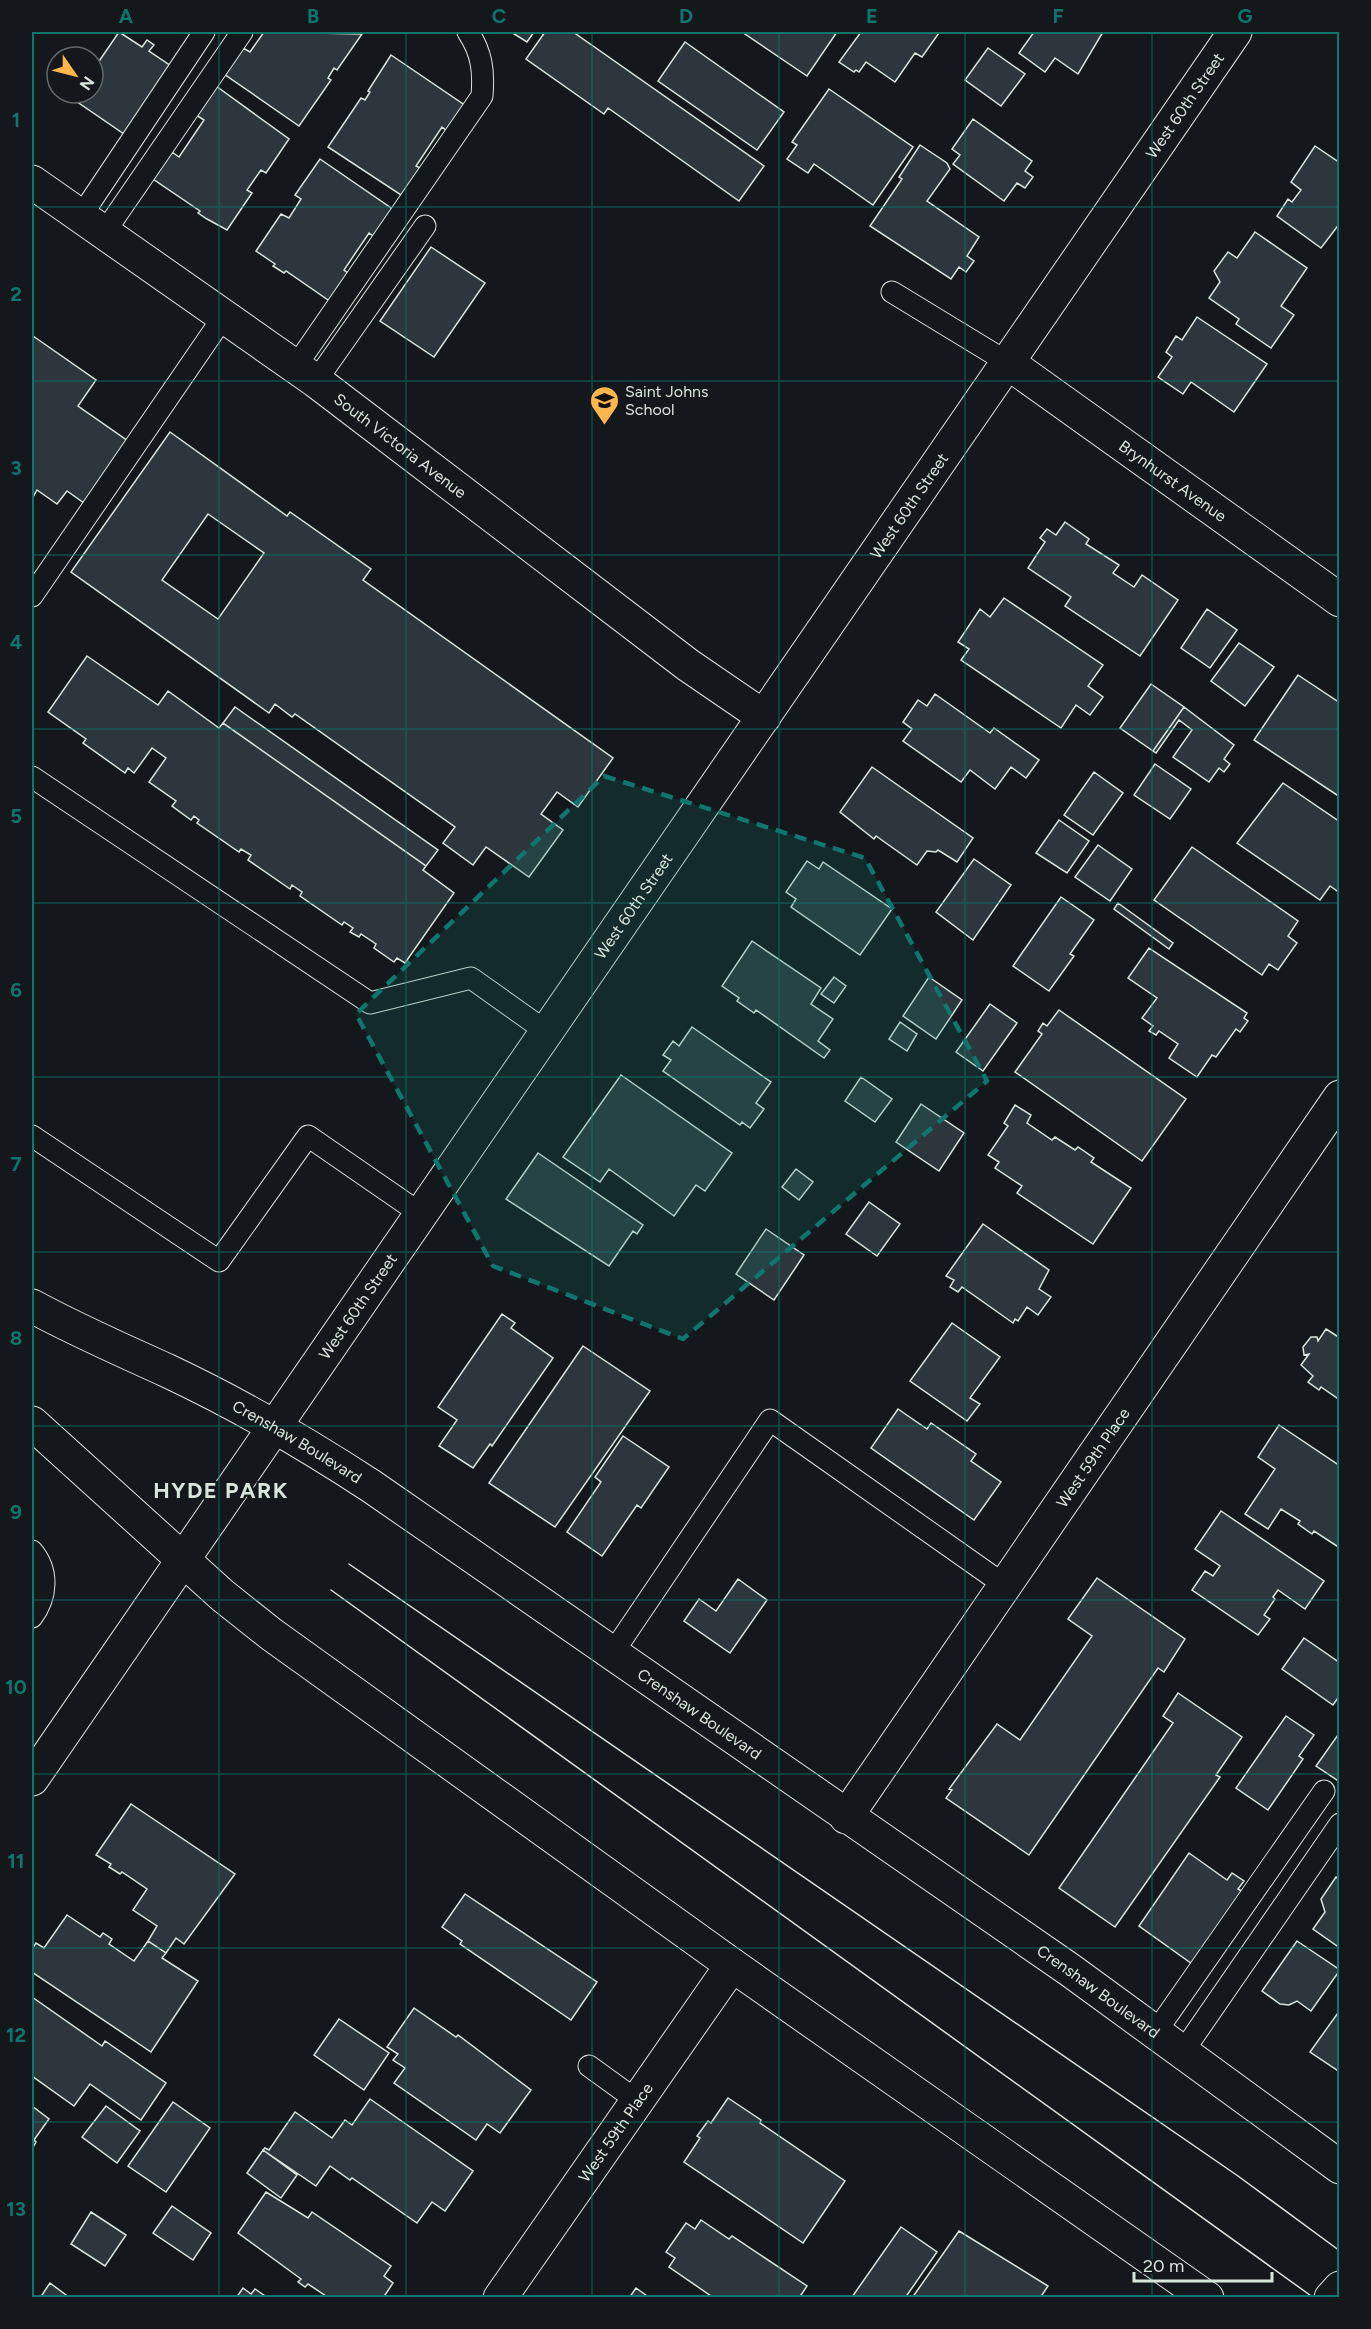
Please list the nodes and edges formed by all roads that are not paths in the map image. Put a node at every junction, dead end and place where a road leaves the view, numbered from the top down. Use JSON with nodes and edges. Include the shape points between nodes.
{"nodes":[{"id":1,"x":204,"y":32,"type":"edge"},
{"id":2,"x":242,"y":32,"type":"edge"},
{"id":3,"x":468,"y":32,"type":"edge"},
{"id":4,"x":1235,"y":32,"type":"edge"},
{"id":5,"x":32,"y":182,"type":"edge"},
{"id":6,"x":92,"y":225,"type":"junction"},
{"id":7,"x":425,"y":226,"type":"dead end"},
{"id":8,"x":892,"y":292,"type":"dead end"},
{"id":9,"x":224,"y":316,"type":"junction"},
{"id":10,"x":1007,"y":362,"type":"junction"},
{"id":11,"x":306,"y":374,"type":"junction"},
{"id":12,"x":32,"y":596,"type":"edge"},
{"id":13,"x":1340,"y":600,"type":"edge"},
{"id":14,"x":764,"y":717,"type":"junction"},
{"id":15,"x":32,"y":778,"type":"edge"},
{"id":16,"x":547,"y":1032,"type":"junction"},
{"id":17,"x":1340,"y":1097,"type":"edge"},
{"id":18,"x":32,"y":1136,"type":"edge"},
{"id":19,"x":421,"y":1214,"type":"junction"},
{"id":20,"x":32,"y":1306,"type":"edge"},
{"id":21,"x":32,"y":1423,"type":"edge"},
{"id":22,"x":274,"y":1428,"type":"junction"},
{"id":23,"x":32,"y":1551,"type":"edge"},
{"id":24,"x":183,"y":1559,"type":"junction"},
{"id":25,"x":1003,"y":1584,"type":"junction"},
{"id":26,"x":32,"y":1617,"type":"edge"},
{"id":27,"x":612,"y":1654,"type":"junction"},
{"id":28,"x":32,"y":1779,"type":"edge"},
{"id":29,"x":1324,"y":1791,"type":"dead end"},
{"id":30,"x":846,"y":1817,"type":"junction"},
{"id":31,"x":1340,"y":1824,"type":"edge"},
{"id":32,"x":732,"y":1965,"type":"junction"},
{"id":33,"x":1155,"y":2033,"type":"junction"},
{"id":34,"x":1182,"y":2053,"type":"junction"},
{"id":35,"x":589,"y":2066,"type":"dead end"},
{"id":36,"x":636,"y":2100,"type":"junction"},
{"id":37,"x":1340,"y":2167,"type":"edge"},
{"id":38,"x":1340,"y":2288,"type":"edge"},
{"id":39,"x":500,"y":2298,"type":"edge"},
{"id":40,"x":1207,"y":2298,"type":"edge"},
{"id":41,"x":1331,"y":2298,"type":"edge"}],
"edges":[{"from":1,"to":6,"type":"lane"},
{"from":2,"to":6,"type":"lane"},
{"from":3,"to":11,"type":"lane","via":[[478,47],[484,73],[482,96]]},
{"from":4,"to":10,"type":"street","name":"West 60th Street"},
{"from":5,"to":6,"type":"street","name":"South Victoria Avenue"},
{"from":6,"to":9,"type":"street","name":"South Victoria Avenue"},
{"from":7,"to":11,"type":"lane"},
{"from":8,"to":10,"type":"lane"},
{"from":9,"to":11,"type":"street","name":"South Victoria Avenue"},
{"from":9,"to":12,"type":"lane"},
{"from":10,"to":13,"type":"street","name":"Brynhurst Avenue"},
{"from":10,"to":14,"type":"street","name":"West 60th Street"},
{"from":11,"to":14,"type":"street","name":"South Victoria Avenue","via":[[688,665]]},
{"from":14,"to":16,"type":"street","name":"West 60th Street"},
{"from":15,"to":16,"type":"lane","via":[[370,1003],[471,978]]},
{"from":16,"to":19,"type":"street","name":"West 60th Street"},
{"from":17,"to":25,"type":"street","name":"West 59th Place"},
{"from":18,"to":19,"type":"lane","via":[[219,1262],[308,1136]]},
{"from":19,"to":22,"type":"street","name":"West 60th Street"},
{"from":20,"to":22,"type":"street","name":"Crenshaw Boulevard"},
{"from":21,"to":24,"type":"street"},
{"from":22,"to":24,"type":"street","name":"West 60th Street"},
{"from":22,"to":27,"type":"street","name":"Crenshaw Boulevard","via":[[371,1486]]},
{"from":23,"to":26,"type":"lane","via":[[44,1571],[45,1587]]},
{"from":24,"to":28,"type":"street","name":"West 60th Street"},
{"from":24,"to":32,"type":"street","via":[[271,1634]]},
{"from":25,"to":27,"type":"lane","via":[[770,1420]]},
{"from":25,"to":30,"type":"street","name":"West 59th Place"},
{"from":27,"to":30,"type":"street","name":"Crenshaw Boulevard"},
{"from":29,"to":33,"type":"lane"},
{"from":30,"to":33,"type":"street","name":"Crenshaw Boulevard"},
{"from":31,"to":34,"type":"lane"},
{"from":32,"to":36,"type":"street","name":"West 59th Place"},
{"from":32,"to":40,"type":"street"},
{"from":33,"to":34,"type":"street","name":"Crenshaw Boulevard"},
{"from":34,"to":37,"type":"street","name":"Crenshaw Boulevard"},
{"from":35,"to":36,"type":"lane"},
{"from":36,"to":39,"type":"street","name":"West 59th Place"},
{"from":38,"to":41,"type":"street"}]}
